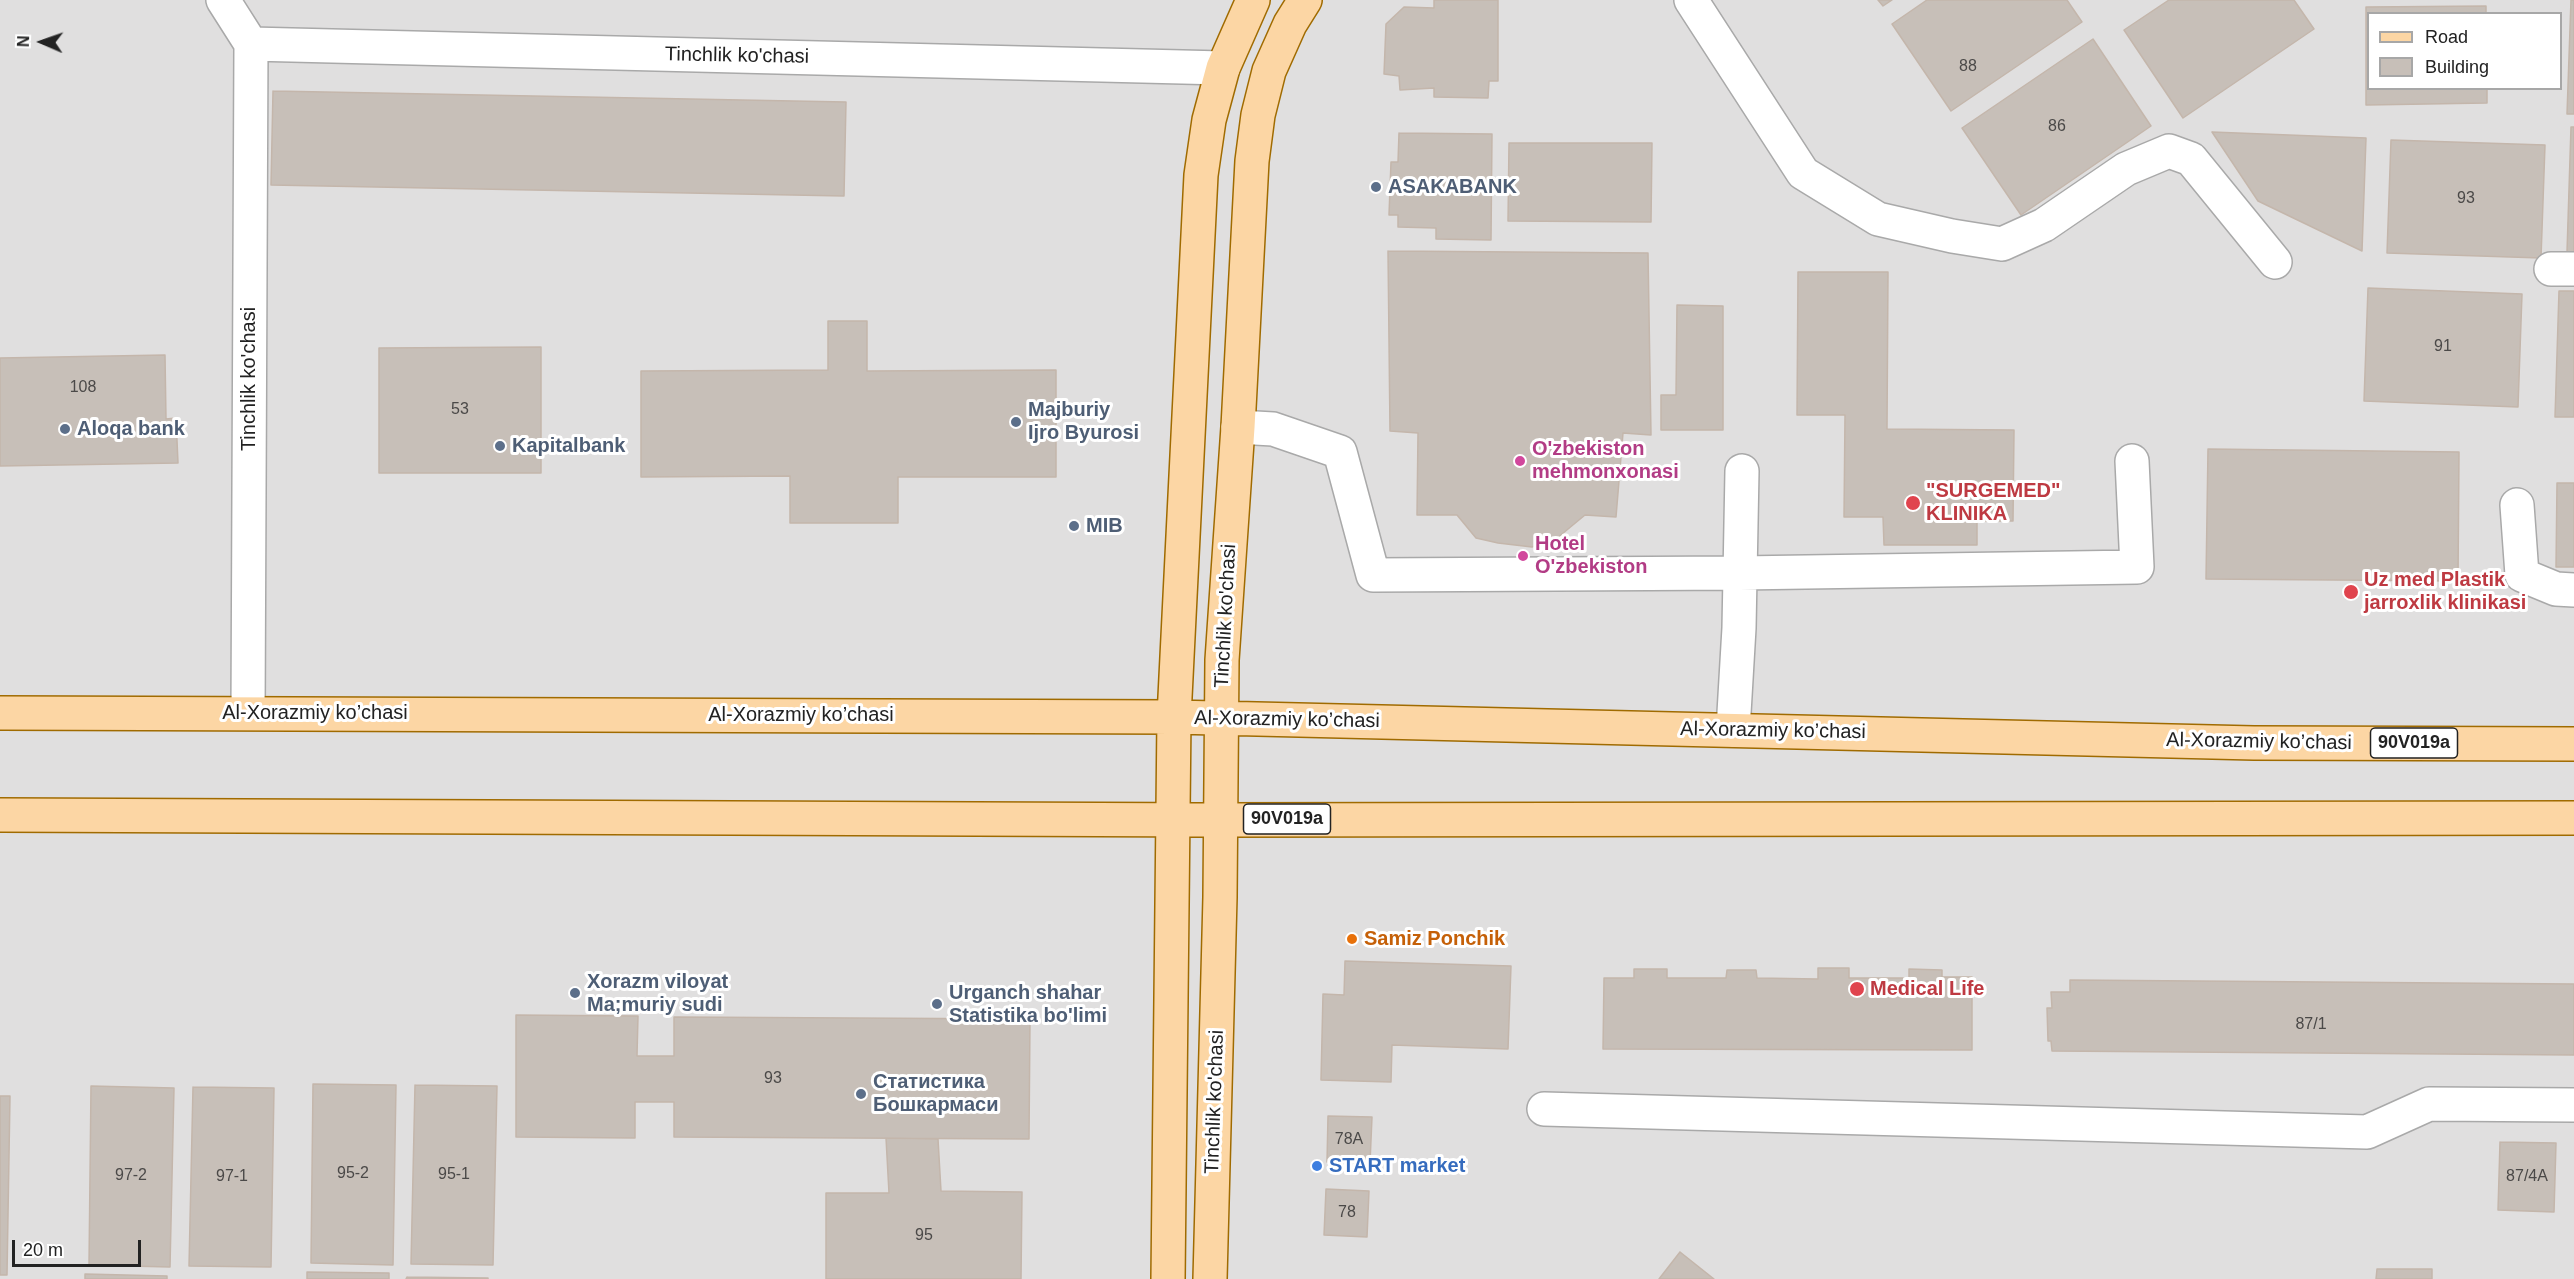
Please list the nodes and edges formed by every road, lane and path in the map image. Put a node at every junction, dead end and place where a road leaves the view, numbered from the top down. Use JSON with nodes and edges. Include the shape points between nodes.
{"nodes":[{"id":1,"x":223,"y":0,"type":"edge"},
{"id":2,"x":1253,"y":0,"type":"edge"},
{"id":3,"x":1305,"y":0,"type":"edge"},
{"id":4,"x":1691,"y":0,"type":"edge"},
{"id":5,"x":251,"y":44,"type":"junction"},
{"id":6,"x":1223,"y":69,"type":"junction"},
{"id":7,"x":2275,"y":262,"type":"dead end"},
{"id":8,"x":1238,"y":427,"type":"junction"},
{"id":9,"x":2132,"y":461,"type":"dead end"},
{"id":10,"x":1742,"y":471,"type":"dead end"},
{"id":11,"x":2517,"y":505,"type":"dead end"},
{"id":12,"x":1740,"y":573,"type":"junction"},
{"id":13,"x":2574,"y":590,"type":"edge"},
{"id":14,"x":0,"y":713,"type":"edge"},
{"id":15,"x":248,"y":713,"type":"junction"},
{"id":16,"x":1173,"y":717,"type":"junction"},
{"id":17,"x":1221,"y":718,"type":"junction"},
{"id":18,"x":1733,"y":730,"type":"junction"},
{"id":19,"x":2574,"y":744,"type":"edge"},
{"id":20,"x":0,"y":815,"type":"edge"},
{"id":21,"x":2574,"y":818,"type":"edge"},
{"id":22,"x":1171,"y":819,"type":"junction"},
{"id":23,"x":1219,"y":820,"type":"junction"},
{"id":24,"x":2574,"y":1105,"type":"edge"},
{"id":25,"x":1544,"y":1109,"type":"dead end"},
{"id":26,"x":1168,"y":1279,"type":"edge"},
{"id":27,"x":1210,"y":1279,"type":"edge"}],
"edges":[{"from":1,"to":5,"type":"street"},
{"from":2,"to":6,"type":"main road"},
{"from":3,"to":8,"type":"main road","name":"Tinchlik ko'chasi","via":[[1269,71],[1258,115],[1252,161]]},
{"from":4,"to":7,"type":"street","via":[[1803,173],[1878,219],[2002,244],[2044,225],[2126,169],[2169,151],[2191,159]]},
{"from":5,"to":6,"type":"street","name":"Tinchlik ko'chasi"},
{"from":5,"to":15,"type":"street","name":"Tinchlik ko'chasi"},
{"from":6,"to":16,"type":"main road","via":[[1209,120],[1201,175]]},
{"from":8,"to":12,"type":"street","via":[[1273,429],[1340,452],[1373,575]]},
{"from":8,"to":17,"type":"main road","name":"Tinchlik ko'chasi","via":[[1221,660]]},
{"from":9,"to":12,"type":"street","via":[[2137,567]]},
{"from":10,"to":12,"type":"street"},
{"from":11,"to":13,"type":"street","via":[[2522,575],[2556,590]]},
{"from":12,"to":18,"type":"street"},
{"from":14,"to":15,"type":"main road","name":"Al-Xorazmiy ko’chasi","number":"90V019a"},
{"from":15,"to":16,"type":"main road","name":"Al-Xorazmiy ko’chasi","number":"90V019a"},
{"from":16,"to":17,"type":"main road","name":"Al-Xorazmiy ko’chasi","number":"90V019a"},
{"from":16,"to":22,"type":"main road"},
{"from":17,"to":18,"type":"main road","name":"Al-Xorazmiy ko’chasi","number":"90V019a"},
{"from":17,"to":23,"type":"main road","name":"Tinchlik ko'chasi"},
{"from":18,"to":19,"type":"main road","name":"Al-Xorazmiy ko’chasi","number":"90V019a","via":[[2254,743]]},
{"from":20,"to":22,"type":"main road","number":"90V019a"},
{"from":21,"to":23,"type":"main road","number":"90V019a"},
{"from":22,"to":23,"type":"main road","number":"90V019a"},
{"from":22,"to":26,"type":"main road"},
{"from":23,"to":27,"type":"main road","name":"Tinchlik ko'chasi"},
{"from":24,"to":25,"type":"street","via":[[2429,1104],[2367,1132]]}]}
